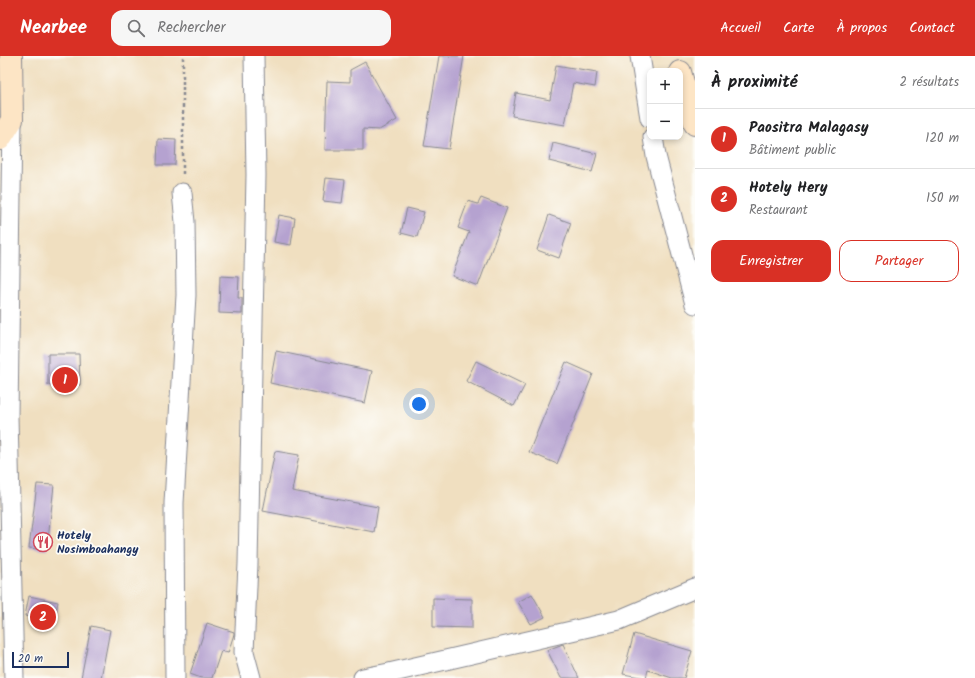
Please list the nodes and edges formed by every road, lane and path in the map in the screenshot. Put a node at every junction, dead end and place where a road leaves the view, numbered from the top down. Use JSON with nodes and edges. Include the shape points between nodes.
{"nodes":[{"id":1,"x":11,"y":56,"type":"edge"},
{"id":2,"x":183,"y":56,"type":"edge"},
{"id":3,"x":254,"y":56,"type":"edge"},
{"id":4,"x":640,"y":56,"type":"edge"},
{"id":5,"x":675,"y":56,"type":"edge"},
{"id":6,"x":679,"y":68,"type":"edge"},
{"id":7,"x":683,"y":82,"type":"edge"},
{"id":8,"x":648,"y":104,"type":"edge"},
{"id":9,"x":12,"y":120,"type":"junction"},
{"id":10,"x":695,"y":124,"type":"edge"},
{"id":11,"x":0,"y":138,"type":"edge"},
{"id":12,"x":653,"y":140,"type":"edge"},
{"id":13,"x":182,"y":193,"type":"joint"},
{"id":14,"x":695,"y":304,"type":"edge"},
{"id":15,"x":695,"y":588,"type":"edge"},
{"id":16,"x":14,"y":678,"type":"edge"},
{"id":17,"x":175,"y":678,"type":"edge"},
{"id":18,"x":251,"y":678,"type":"edge"},
{"id":19,"x":363,"y":678,"type":"edge"}],
"edges":[{"from":1,"to":9,"type":"street"},
{"from":2,"to":13,"type":"path"},
{"from":3,"to":18,"type":"street","via":[[256,175],[244,652]]},
{"from":4,"to":8,"type":"street"},
{"from":5,"to":6,"type":"street"},
{"from":7,"to":10,"type":"street"},
{"from":9,"to":11,"type":"street"},
{"from":9,"to":16,"type":"street","via":[[8,416]]},
{"from":12,"to":14,"type":"street"},
{"from":13,"to":17,"type":"street","via":[[186,295],[174,503]]},
{"from":15,"to":19,"type":"street","via":[[619,620]]}]}
